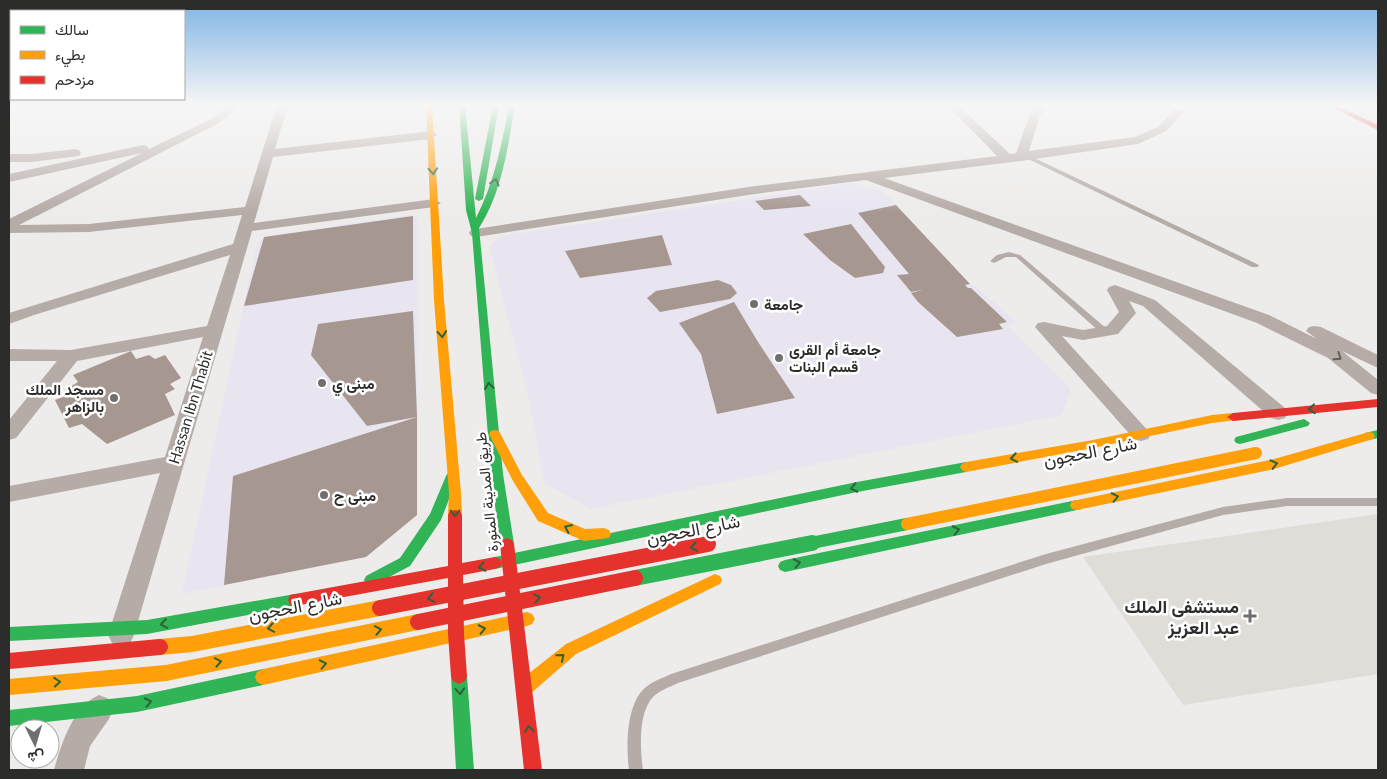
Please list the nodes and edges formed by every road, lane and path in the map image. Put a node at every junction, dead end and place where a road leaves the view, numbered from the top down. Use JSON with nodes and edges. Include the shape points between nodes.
{"nodes":[{"id":1,"x":173,"y":141,"type":"edge"},
{"id":2,"x":272,"y":141,"type":"edge"},
{"id":3,"x":376,"y":141,"type":"edge"},
{"id":4,"x":432,"y":141,"type":"edge"},
{"id":5,"x":465,"y":141,"type":"edge"},
{"id":6,"x":466,"y":141,"type":"edge"},
{"id":7,"x":490,"y":141,"type":"edge"},
{"id":8,"x":505,"y":141,"type":"edge"},
{"id":9,"x":990,"y":141,"type":"edge"},
{"id":10,"x":1027,"y":141,"type":"edge"},
{"id":11,"x":1128,"y":141,"type":"edge"},
{"id":12,"x":164,"y":146,"type":"junction"},
{"id":13,"x":268,"y":154,"type":"junction"},
{"id":14,"x":1023,"y":156,"type":"junction"},
{"id":15,"x":9,"y":158,"type":"edge"},
{"id":16,"x":1008,"y":158,"type":"junction"},
{"id":17,"x":66,"y":166,"type":"junction"},
{"id":18,"x":866,"y":176,"type":"junction"},
{"id":19,"x":9,"y":178,"type":"edge"},
{"id":20,"x":9,"y":185,"type":"edge"},
{"id":21,"x":441,"y":206,"type":"junction"},
{"id":22,"x":470,"y":210,"type":"junction"},
{"id":23,"x":248,"y":219,"type":"junction"},
{"id":24,"x":9,"y":224,"type":"edge"},
{"id":25,"x":9,"y":229,"type":"edge"},
{"id":26,"x":476,"y":230,"type":"junction"},
{"id":27,"x":239,"y":247,"type":"junction"},
{"id":28,"x":994,"y":260,"type":"dead end"},
{"id":29,"x":1254,"y":265,"type":"dead end"},
{"id":30,"x":9,"y":319,"type":"edge"},
{"id":31,"x":1263,"y":319,"type":"junction"},
{"id":32,"x":214,"y":330,"type":"junction"},
{"id":33,"x":1104,"y":332,"type":"junction"},
{"id":34,"x":9,"y":355,"type":"edge"},
{"id":35,"x":71,"y":356,"type":"junction"},
{"id":36,"x":1378,"y":362,"type":"edge"},
{"id":37,"x":1378,"y":389,"type":"edge"},
{"id":38,"x":1378,"y":403,"type":"edge"},
{"id":39,"x":1278,"y":412,"type":"junction"},
{"id":40,"x":9,"y":433,"type":"edge"},
{"id":41,"x":495,"y":434,"type":"junction"},
{"id":42,"x":1141,"y":434,"type":"junction"},
{"id":43,"x":1374,"y":435,"type":"edge"},
{"id":44,"x":1235,"y":441,"type":"dead end"},
{"id":45,"x":1302,"y":443,"type":"dead end"},
{"id":46,"x":1261,"y":452,"type":"dead end"},
{"id":47,"x":172,"y":463,"type":"junction"},
{"id":48,"x":454,"y":473,"type":"junction"},
{"id":49,"x":9,"y":494,"type":"edge"},
{"id":50,"x":1378,"y":502,"type":"edge"},
{"id":51,"x":668,"y":528,"type":"junction"},
{"id":52,"x":717,"y":542,"type":"dead end"},
{"id":53,"x":509,"y":561,"type":"junction"},
{"id":54,"x":772,"y":568,"type":"dead end"},
{"id":55,"x":454,"y":572,"type":"junction"},
{"id":56,"x":668,"y":590,"type":"dead end"},
{"id":57,"x":350,"y":591,"type":"junction"},
{"id":58,"x":536,"y":617,"type":"dead end"},
{"id":59,"x":517,"y":621,"type":"junction"},
{"id":60,"x":123,"y":628,"type":"junction"},
{"id":61,"x":9,"y":634,"type":"edge"},
{"id":62,"x":456,"y":634,"type":"junction"},
{"id":63,"x":9,"y":661,"type":"edge"},
{"id":64,"x":9,"y":687,"type":"edge"},
{"id":65,"x":524,"y":688,"type":"junction"},
{"id":66,"x":99,"y":709,"type":"junction"},
{"id":67,"x":12,"y":719,"type":"edge"},
{"id":68,"x":69,"y":770,"type":"edge"},
{"id":69,"x":465,"y":770,"type":"edge"},
{"id":70,"x":533,"y":770,"type":"edge"},
{"id":71,"x":636,"y":770,"type":"edge"}],
"edges":[{"from":1,"to":12,"type":"street"},
{"from":2,"to":13,"type":"street","name":"Hassan Ibn Thabit"},
{"from":3,"to":13,"type":"street"},
{"from":4,"to":21,"type":"main road","name":"طريق المدينة المنورة","one_way":true},
{"from":5,"to":22,"type":"main road"},
{"from":6,"to":22,"type":"main road","via":[[459,200]]},
{"from":7,"to":22,"type":"main road","via":[[480,198]]},
{"from":26,"to":8,"type":"main road","one_way":true,"via":[[491,197]]},
{"from":9,"to":16,"type":"street"},
{"from":10,"to":14,"type":"street"},
{"from":11,"to":14,"type":"street"},
{"from":12,"to":15,"type":"street","via":[[142,145]]},
{"from":12,"to":17,"type":"street"},
{"from":12,"to":24,"type":"street"},
{"from":13,"to":23,"type":"street","name":"Hassan Ibn Thabit"},
{"from":14,"to":16,"type":"street"},
{"from":14,"to":29,"type":"lane"},
{"from":16,"to":18,"type":"street"},
{"from":17,"to":19,"type":"street"},
{"from":17,"to":20,"type":"street"},
{"from":18,"to":26,"type":"street"},
{"from":18,"to":31,"type":"street"},
{"from":21,"to":23,"type":"street"},
{"from":21,"to":48,"type":"main road","name":"طريق المدينة المنورة","one_way":true,"via":[[435,228]]},
{"from":22,"to":26,"type":"main road","name":"طريق المدينة المنورة"},
{"from":23,"to":25,"type":"street"},
{"from":23,"to":27,"type":"street","name":"Hassan Ibn Thabit"},
{"from":41,"to":26,"type":"main road","name":"طريق المدينة المنورة","one_way":true},
{"from":27,"to":30,"type":"street"},
{"from":27,"to":32,"type":"street","name":"Hassan Ibn Thabit"},
{"from":28,"to":33,"type":"lane","via":[[1009,254],[1018,256]]},
{"from":31,"to":36,"type":"street","via":[[1313,330]]},
{"from":31,"to":37,"type":"street","one_way":true,"via":[[1334,354]]},
{"from":32,"to":35,"type":"street"},
{"from":32,"to":47,"type":"street","name":"Hassan Ibn Thabit"},
{"from":33,"to":39,"type":"street","via":[[1112,330],[1128,312],[1114,290],[1149,303]]},
{"from":33,"to":42,"type":"street","via":[[1083,335],[1044,328]]},
{"from":34,"to":35,"type":"street"},
{"from":35,"to":40,"type":"street"},
{"from":38,"to":39,"type":"main road","one_way":true},
{"from":38,"to":44,"type":"main road"},
{"from":39,"to":42,"type":"main road","via":[[1212,419]]},
{"from":51,"to":41,"type":"main road","one_way":true,"via":[[584,535],[543,517],[517,478]]},
{"from":41,"to":53,"type":"main road","name":"طريق المدينة المنورة"},
{"from":42,"to":51,"type":"main road","one_way":true,"via":[[857,487]]},
{"from":43,"to":45,"type":"main road"},
{"from":54,"to":43,"type":"main road","one_way":true,"via":[[1274,464]]},
{"from":64,"to":46,"type":"main road","one_way":true,"bridge":true,"via":[[166,672]]},
{"from":47,"to":49,"type":"street"},
{"from":47,"to":60,"type":"street","name":"Hassan Ibn Thabit"},
{"from":48,"to":55,"type":"main road","name":"طريق المدينة المنورة","one_way":true},
{"from":48,"to":57,"type":"main road","via":[[436,516],[404,562]]},
{"from":50,"to":71,"type":"lane","via":[[1287,502],[1222,511],[1046,559],[674,678],[649,692],[637,714],[632,753]]},
{"from":51,"to":53,"type":"main road"},
{"from":52,"to":63,"type":"main road","name":"شارع الحجون","one_way":true,"bridge":true,"via":[[192,644]]},
{"from":53,"to":55,"type":"main road","one_way":true},
{"from":53,"to":59,"type":"main road","name":"طريق المدينة المنورة"},
{"from":55,"to":57,"type":"main road"},
{"from":55,"to":62,"type":"main road","name":"طريق المدينة المنورة"},
{"from":65,"to":56,"type":"main road","one_way":true,"via":[[571,649],[719,579]]},
{"from":57,"to":60,"type":"main road","one_way":true,"via":[[146,627]]},
{"from":58,"to":59,"type":"main road"},
{"from":62,"to":59,"type":"main road","one_way":true},
{"from":59,"to":65,"type":"main road","name":"طريق المدينة المنورة"},
{"from":60,"to":61,"type":"main road"},
{"from":60,"to":66,"type":"street","name":"Hassan Ibn Thabit"},
{"from":66,"to":62,"type":"main road","one_way":true,"via":[[138,704]]},
{"from":62,"to":69,"type":"main road","name":"طريق المدينة المنورة","one_way":true},
{"from":70,"to":65,"type":"main road","name":"طريق المدينة المنورة","one_way":true},
{"from":66,"to":67,"type":"main road"},
{"from":66,"to":68,"type":"street","name":"Hassan Ibn Thabit","via":[[78,739]]}]}
